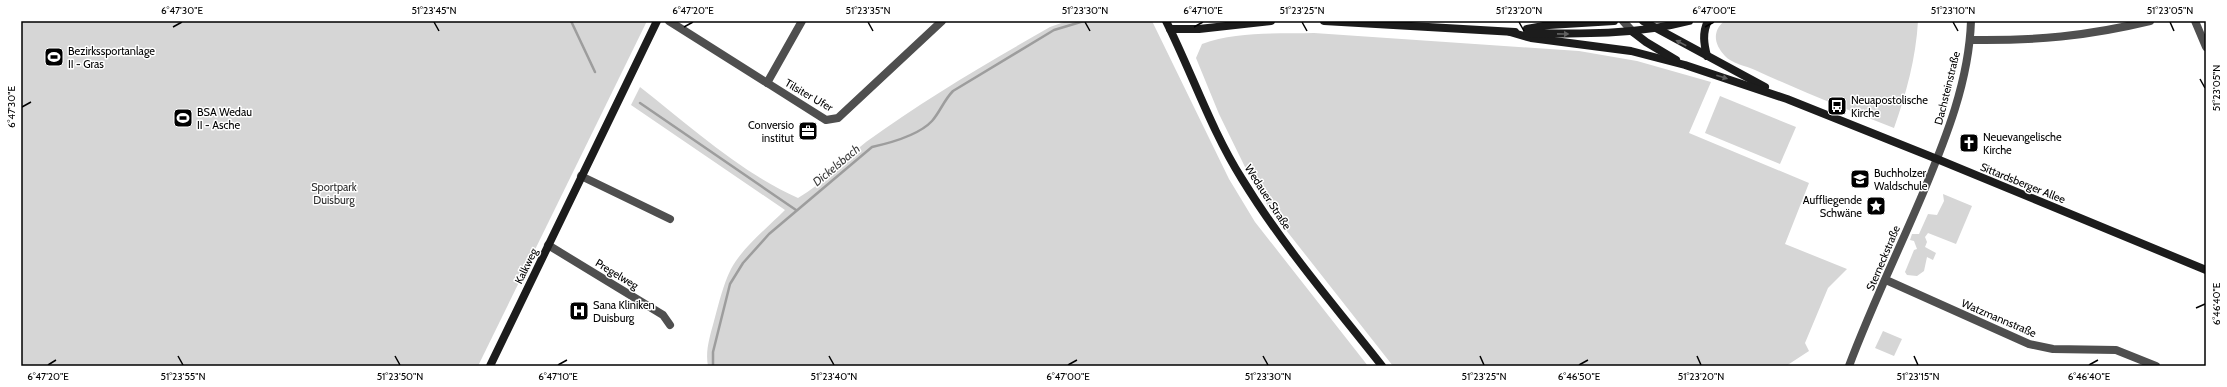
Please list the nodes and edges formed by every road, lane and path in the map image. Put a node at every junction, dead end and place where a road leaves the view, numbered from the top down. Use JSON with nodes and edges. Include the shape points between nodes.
{"nodes":[{"id":1,"x":657,"y":21,"type":"edge"},
{"id":2,"x":670,"y":21,"type":"edge"},
{"id":3,"x":802,"y":21,"type":"edge"},
{"id":4,"x":942,"y":21,"type":"edge"},
{"id":5,"x":1271,"y":21,"type":"edge"},
{"id":6,"x":1324,"y":21,"type":"edge"},
{"id":7,"x":1614,"y":21,"type":"edge"},
{"id":8,"x":1623,"y":21,"type":"edge"},
{"id":9,"x":1643,"y":21,"type":"edge"},
{"id":10,"x":1689,"y":21,"type":"edge"},
{"id":11,"x":1708,"y":21,"type":"edge"},
{"id":12,"x":1971,"y":21,"type":"edge"},
{"id":13,"x":2150,"y":21,"type":"edge"},
{"id":14,"x":2195,"y":21,"type":"edge"},
{"id":15,"x":1588,"y":22,"type":"edge"},
{"id":16,"x":1168,"y":25,"type":"edge"},
{"id":17,"x":1656,"y":29,"type":"junction"},
{"id":18,"x":1510,"y":32,"type":"junction"},
{"id":19,"x":1633,"y":32,"type":"junction"},
{"id":20,"x":1970,"y":40,"type":"junction"},
{"id":21,"x":2206,"y":47,"type":"edge"},
{"id":22,"x":1707,"y":56,"type":"junction"},
{"id":23,"x":1685,"y":65,"type":"junction"},
{"id":24,"x":767,"y":83,"type":"junction"},
{"id":25,"x":1787,"y":99,"type":"junction"},
{"id":26,"x":1937,"y":158,"type":"junction"},
{"id":27,"x":581,"y":176,"type":"junction"},
{"id":28,"x":670,"y":219,"type":"dead end"},
{"id":29,"x":548,"y":245,"type":"junction"},
{"id":30,"x":2206,"y":270,"type":"edge"},
{"id":31,"x":1886,"y":280,"type":"junction"},
{"id":32,"x":670,"y":325,"type":"dead end"},
{"id":33,"x":490,"y":366,"type":"edge"},
{"id":34,"x":1382,"y":366,"type":"edge"},
{"id":35,"x":1849,"y":366,"type":"edge"},
{"id":36,"x":2156,"y":366,"type":"edge"}],
"edges":[{"from":1,"to":27,"type":"main road","name":"Kalkweg"},
{"from":2,"to":24,"type":"street","name":"Tilsiter Ufer"},
{"from":3,"to":24,"type":"street"},
{"from":4,"to":24,"type":"street","name":"Tilsiter Ufer","via":[[838,118],[830,121]]},
{"from":5,"to":16,"type":"main road","via":[[1199,29]]},
{"from":6,"to":18,"type":"main road"},
{"from":7,"to":15,"type":"main road"},
{"from":8,"to":19,"type":"street"},
{"from":9,"to":17,"type":"main road","name":"Sittardsberger Allee"},
{"from":10,"to":17,"type":"main road"},
{"from":11,"to":22,"type":"main road","via":[[1704,29]]},
{"from":12,"to":20,"type":"street","name":"Dachsteinstraße"},
{"from":13,"to":20,"type":"street","via":[[2067,38]]},
{"from":14,"to":21,"type":"street"},
{"from":15,"to":18,"type":"main road"},
{"from":16,"to":34,"type":"main road","name":"Wedauer Straße","via":[[1241,178],[1297,259]]},
{"from":17,"to":19,"type":"main road"},
{"from":22,"to":17,"type":"main road","name":"Sittardsberger Allee","one_way":true},
{"from":18,"to":19,"type":"main road","one_way":true},
{"from":18,"to":23,"type":"main road","name":"Sittardsberger Allee","via":[[1531,38],[1631,50]]},
{"from":19,"to":23,"type":"main road","name":"Sittardsberger Allee"},
{"from":20,"to":26,"type":"street","name":"Dachsteinstraße","via":[[1952,118]]},
{"from":22,"to":25,"type":"main road","name":"Sittardsberger Allee"},
{"from":23,"to":25,"type":"main road","name":"Sittardsberger Allee","one_way":true},
{"from":25,"to":26,"type":"main road","name":"Sittardsberger Allee"},
{"from":26,"to":30,"type":"main road","name":"Sittardsberger Allee"},
{"from":26,"to":31,"type":"street","name":"Sterneckstraße"},
{"from":27,"to":28,"type":"street"},
{"from":27,"to":29,"type":"main road","name":"Kalkweg"},
{"from":29,"to":32,"type":"street","name":"Pregelweg","via":[[663,315]]},
{"from":29,"to":33,"type":"main road","name":"Kalkweg"},
{"from":31,"to":35,"type":"street","name":"Sterneckstraße"},
{"from":31,"to":36,"type":"street","name":"Watzmannstraße","via":[[2029,344],[2053,349],[2116,350]]}]}
